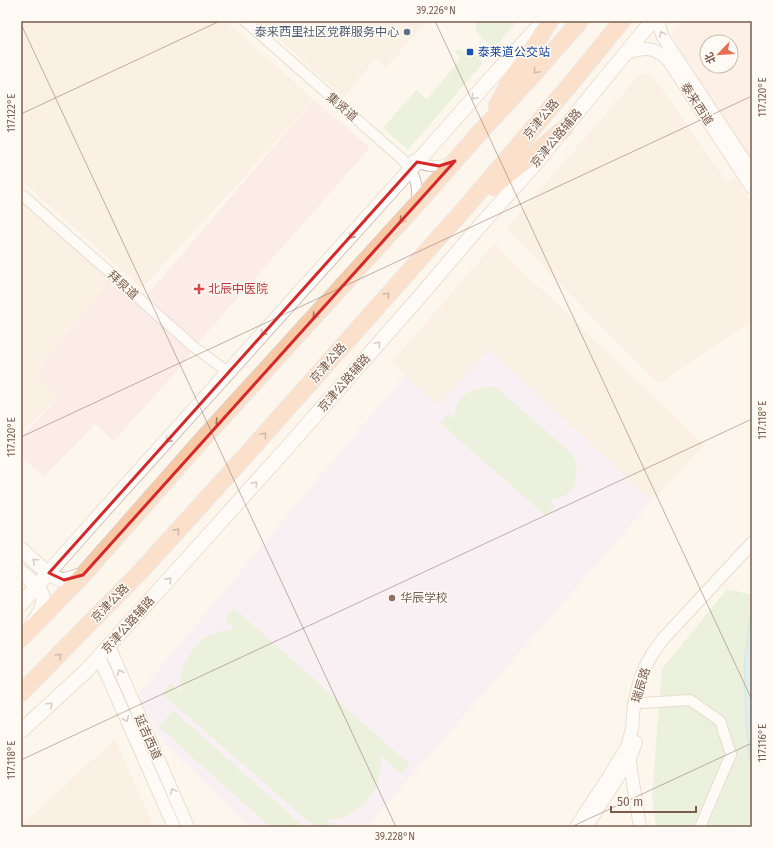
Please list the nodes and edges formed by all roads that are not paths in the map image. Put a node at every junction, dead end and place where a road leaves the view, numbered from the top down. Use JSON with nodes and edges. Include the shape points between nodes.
{"nodes":[{"id":1,"x":245,"y":21,"type":"edge"},
{"id":2,"x":254,"y":21,"type":"edge"},
{"id":3,"x":544,"y":21,"type":"edge"},
{"id":4,"x":550,"y":21,"type":"edge"},
{"id":5,"x":580,"y":21,"type":"edge"},
{"id":6,"x":622,"y":21,"type":"edge"},
{"id":7,"x":652,"y":21,"type":"edge"},
{"id":8,"x":658,"y":21,"type":"edge"},
{"id":9,"x":624,"y":54,"type":"junction"},
{"id":10,"x":565,"y":128,"type":"junction"},
{"id":11,"x":483,"y":129,"type":"junction"},
{"id":12,"x":455,"y":161,"type":"junction"},
{"id":13,"x":414,"y":166,"type":"junction"},
{"id":14,"x":752,"y":172,"type":"edge"},
{"id":15,"x":752,"y":188,"type":"edge"},
{"id":16,"x":21,"y":194,"type":"edge"},
{"id":17,"x":416,"y":205,"type":"junction"},
{"id":18,"x":466,"y":207,"type":"junction"},
{"id":19,"x":228,"y":372,"type":"junction"},
{"id":20,"x":752,"y":543,"type":"edge"},
{"id":21,"x":21,"y":549,"type":"edge"},
{"id":22,"x":752,"y":552,"type":"edge"},
{"id":23,"x":21,"y":572,"type":"edge"},
{"id":24,"x":49,"y":573,"type":"junction"},
{"id":25,"x":83,"y":574,"type":"junction"},
{"id":26,"x":37,"y":586,"type":"junction"},
{"id":27,"x":21,"y":604,"type":"edge"},
{"id":28,"x":24,"y":636,"type":"edge"},
{"id":29,"x":109,"y":646,"type":"junction"},
{"id":30,"x":99,"y":658,"type":"junction"},
{"id":31,"x":21,"y":693,"type":"edge"},
{"id":32,"x":642,"y":703,"type":"junction"},
{"id":33,"x":21,"y":731,"type":"edge"},
{"id":34,"x":627,"y":747,"type":"junction"},
{"id":35,"x":630,"y":759,"type":"junction"},
{"id":36,"x":174,"y":827,"type":"edge"},
{"id":37,"x":188,"y":827,"type":"edge"},
{"id":38,"x":576,"y":827,"type":"edge"},
{"id":39,"x":586,"y":827,"type":"edge"},
{"id":40,"x":640,"y":827,"type":"edge"},
{"id":41,"x":700,"y":827,"type":"edge"}],
"edges":[{"from":1,"to":13,"type":"street","name":"集贤道","via":[[402,159]]},
{"from":2,"to":13,"type":"street","name":"集贤道","via":[[401,151]]},
{"from":3,"to":13,"type":"main road","one_way":true},
{"from":4,"to":11,"type":"highway","via":[[512,78]]},
{"from":5,"to":11,"type":"highway","one_way":true},
{"from":6,"to":18,"type":"highway","name":"京津公路"},
{"from":7,"to":9,"type":"main road","name":"京津公路辅路"},
{"from":14,"to":8,"type":"street","name":"泰来西道","one_way":true,"via":[[663,38]]},
{"from":9,"to":10,"type":"main road","name":"京津公路辅路"},
{"from":9,"to":15,"type":"street","name":"泰来西道","via":[[643,49],[657,51],[668,60]]},
{"from":10,"to":18,"type":"highway"},
{"from":29,"to":10,"type":"main road","name":"京津公路辅路","one_way":true,"via":[[290,444]]},
{"from":11,"to":12,"type":"highway"},
{"from":12,"to":13,"type":"street","name":"集贤道","via":[[445,166]]},
{"from":12,"to":17,"type":"highway"},
{"from":13,"to":17,"type":"street","name":"集贤道","via":[[418,188]]},
{"from":13,"to":19,"type":"main road","one_way":true},
{"from":16,"to":19,"type":"street","name":"拜泉道","via":[[194,348]]},
{"from":17,"to":25,"type":"highway","one_way":true},
{"from":31,"to":18,"type":"highway","name":"京津公路","one_way":true,"via":[[142,570]]},
{"from":19,"to":24,"type":"main road","one_way":true},
{"from":20,"to":34,"type":"street","name":"瑞辰路","via":[[653,653],[640,680]]},
{"from":24,"to":21,"type":"main road","one_way":true},
{"from":22,"to":32,"type":"street","name":"瑞辰路","via":[[659,654],[646,683]]},
{"from":23,"to":26,"type":"main road"},
{"from":24,"to":25,"type":"main road","via":[[57,579],[64,580]]},
{"from":24,"to":26,"type":"main road"},
{"from":25,"to":28,"type":"highway"},
{"from":26,"to":27,"type":"main road"},
{"from":26,"to":28,"type":"main road","via":[[43,603]]},
{"from":29,"to":30,"type":"main road","name":"京津公路辅路"},
{"from":37,"to":29,"type":"street","name":"延吉西道","one_way":true},
{"from":33,"to":30,"type":"main road","name":"京津公路辅路","one_way":true},
{"from":30,"to":36,"type":"street","name":"延吉西道","one_way":true},
{"from":32,"to":35,"type":"street","name":"瑞辰路","via":[[638,735]]},
{"from":32,"to":41,"type":"street","via":[[690,700],[720,721],[731,754]]},
{"from":34,"to":35,"type":"street"},
{"from":34,"to":38,"type":"street","name":"瑞辰路"},
{"from":35,"to":39,"type":"street","name":"瑞辰路"},
{"from":35,"to":40,"type":"street"}]}
